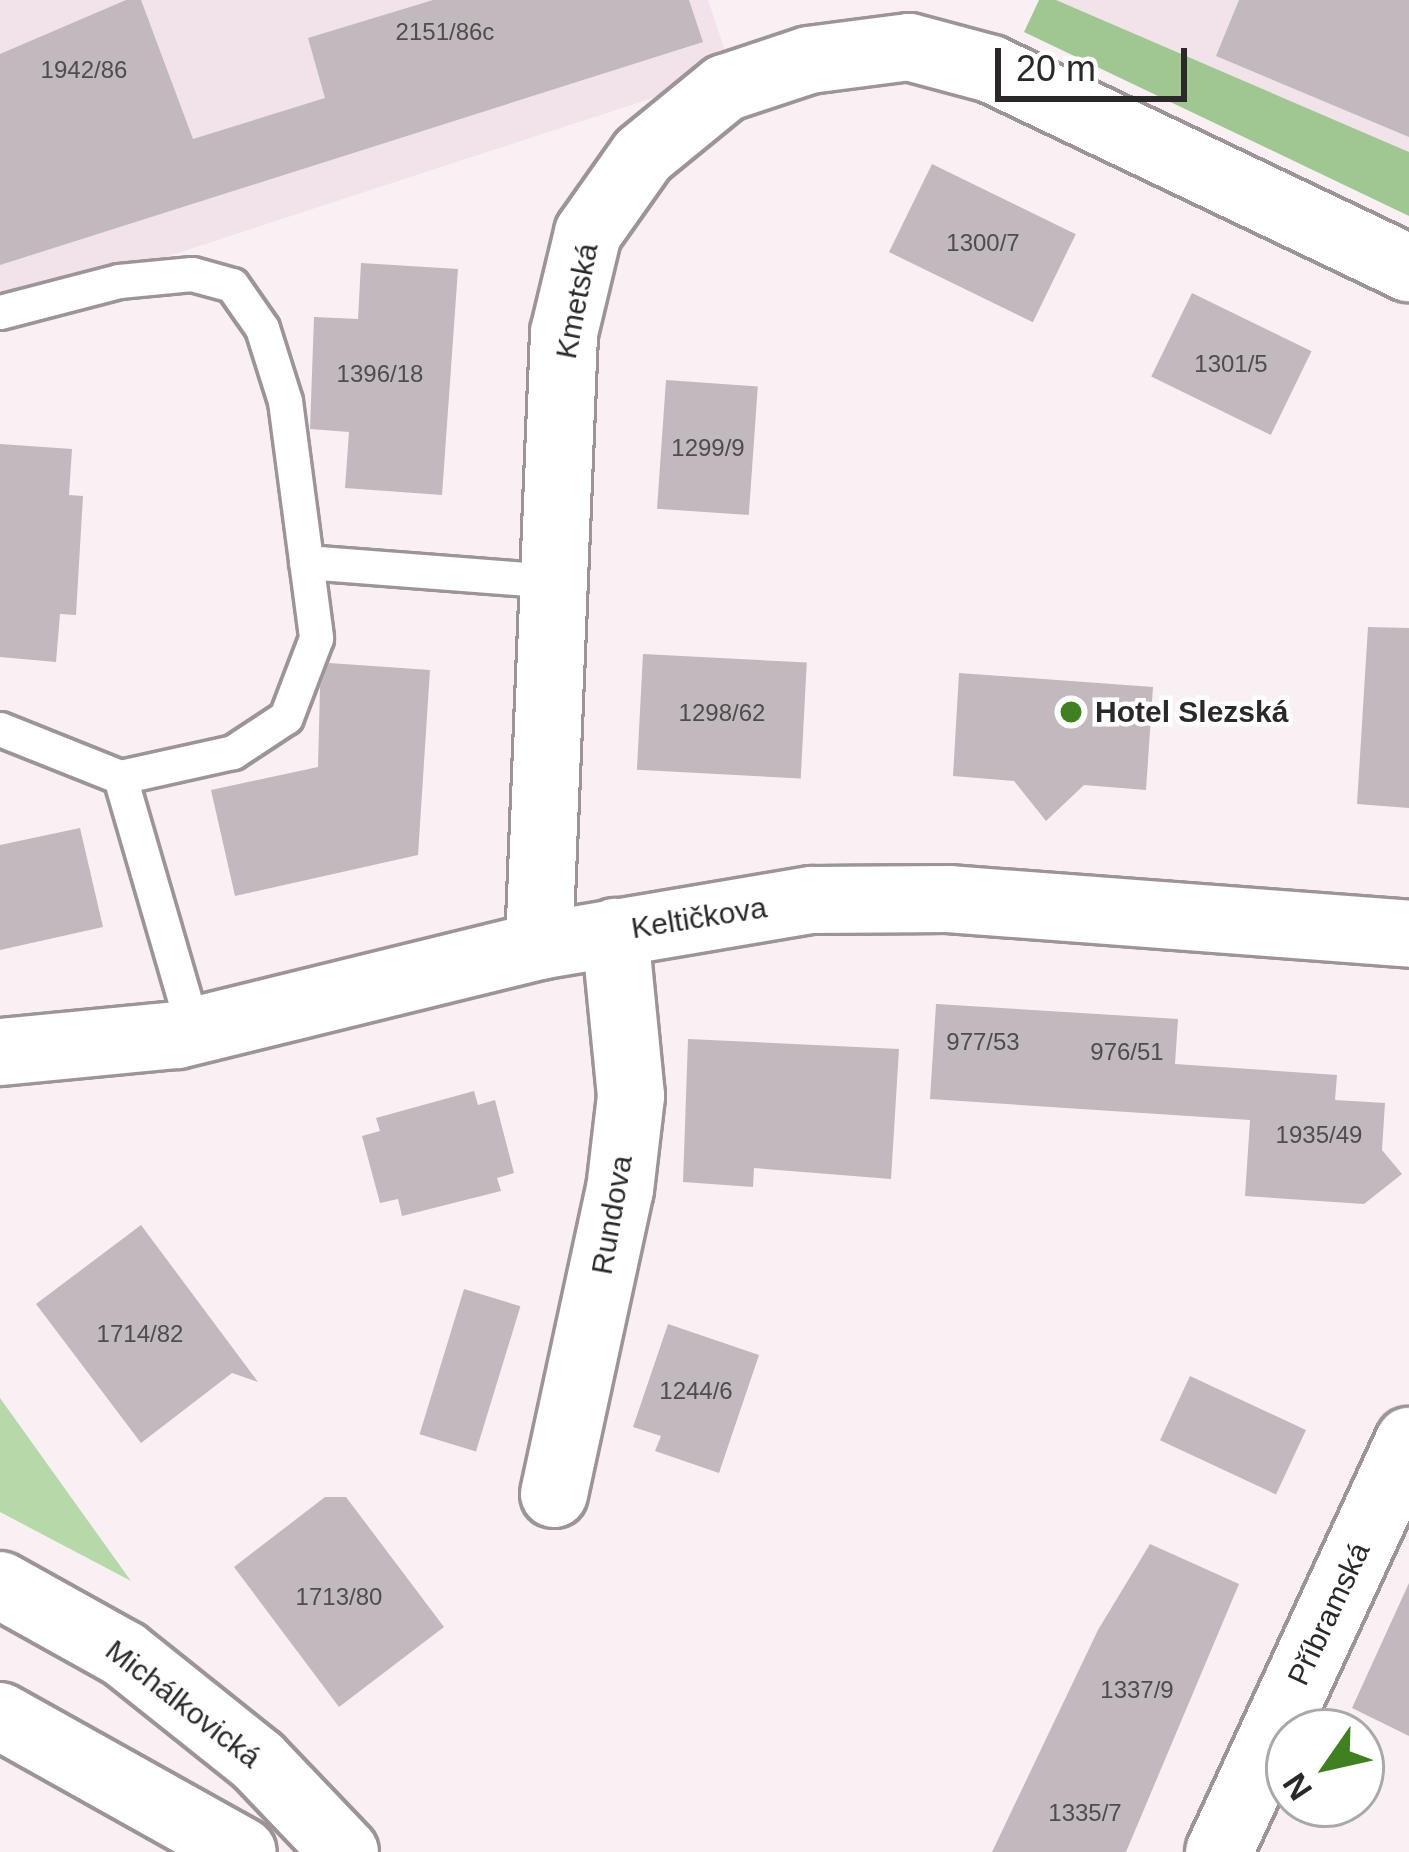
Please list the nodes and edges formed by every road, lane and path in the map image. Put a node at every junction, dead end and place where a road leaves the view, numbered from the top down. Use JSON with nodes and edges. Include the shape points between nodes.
{"nodes":[{"id":1,"x":1409,"y":268,"type":"edge"},
{"id":2,"x":0,"y":312,"type":"edge"},
{"id":3,"x":306,"y":562,"type":"junction"},
{"id":4,"x":554,"y":581,"type":"junction"},
{"id":5,"x":0,"y":729,"type":"edge"},
{"id":6,"x":120,"y":777,"type":"junction"},
{"id":7,"x":615,"y":932,"type":"junction"},
{"id":8,"x":1409,"y":934,"type":"edge"},
{"id":9,"x":539,"y":946,"type":"junction"},
{"id":10,"x":194,"y":1031,"type":"junction"},
{"id":11,"x":0,"y":1052,"type":"edge"},
{"id":12,"x":1409,"y":1441,"type":"edge"},
{"id":13,"x":554,"y":1494,"type":"dead end"},
{"id":14,"x":0,"y":1585,"type":"edge"},
{"id":15,"x":0,"y":1716,"type":"edge"},
{"id":16,"x":243,"y":1852,"type":"edge"},
{"id":17,"x":345,"y":1852,"type":"edge"},
{"id":18,"x":1219,"y":1852,"type":"edge"}],
"edges":[{"from":1,"to":4,"type":"street","name":"Kmetská","via":[[991,69],[929,52],[908,47],[809,60],[725,88],[643,155],[588,233],[565,333]]},
{"from":2,"to":3,"type":"lane","via":[[119,280],[192,274],[232,285],[262,328],[280,382]]},
{"from":3,"to":4,"type":"lane"},
{"from":3,"to":6,"type":"lane","via":[[316,638],[286,717],[233,752]]},
{"from":4,"to":9,"type":"street","name":"Kmetská"},
{"from":5,"to":6,"type":"lane"},
{"from":6,"to":10,"type":"lane"},
{"from":7,"to":8,"type":"street","name":"Keltičkova","via":[[879,896]]},
{"from":7,"to":9,"type":"street","name":"Keltičkova"},
{"from":7,"to":13,"type":"street","name":"Rundova","via":[[628,1119]]},
{"from":9,"to":10,"type":"street","name":"Keltičkova"},
{"from":10,"to":11,"type":"street","name":"Keltičkova"},
{"from":12,"to":18,"type":"street","name":"Příbramská"},
{"from":14,"to":17,"type":"street","name":"Michálkovická","via":[[124,1654],[258,1761]]},
{"from":15,"to":16,"type":"street"}]}
